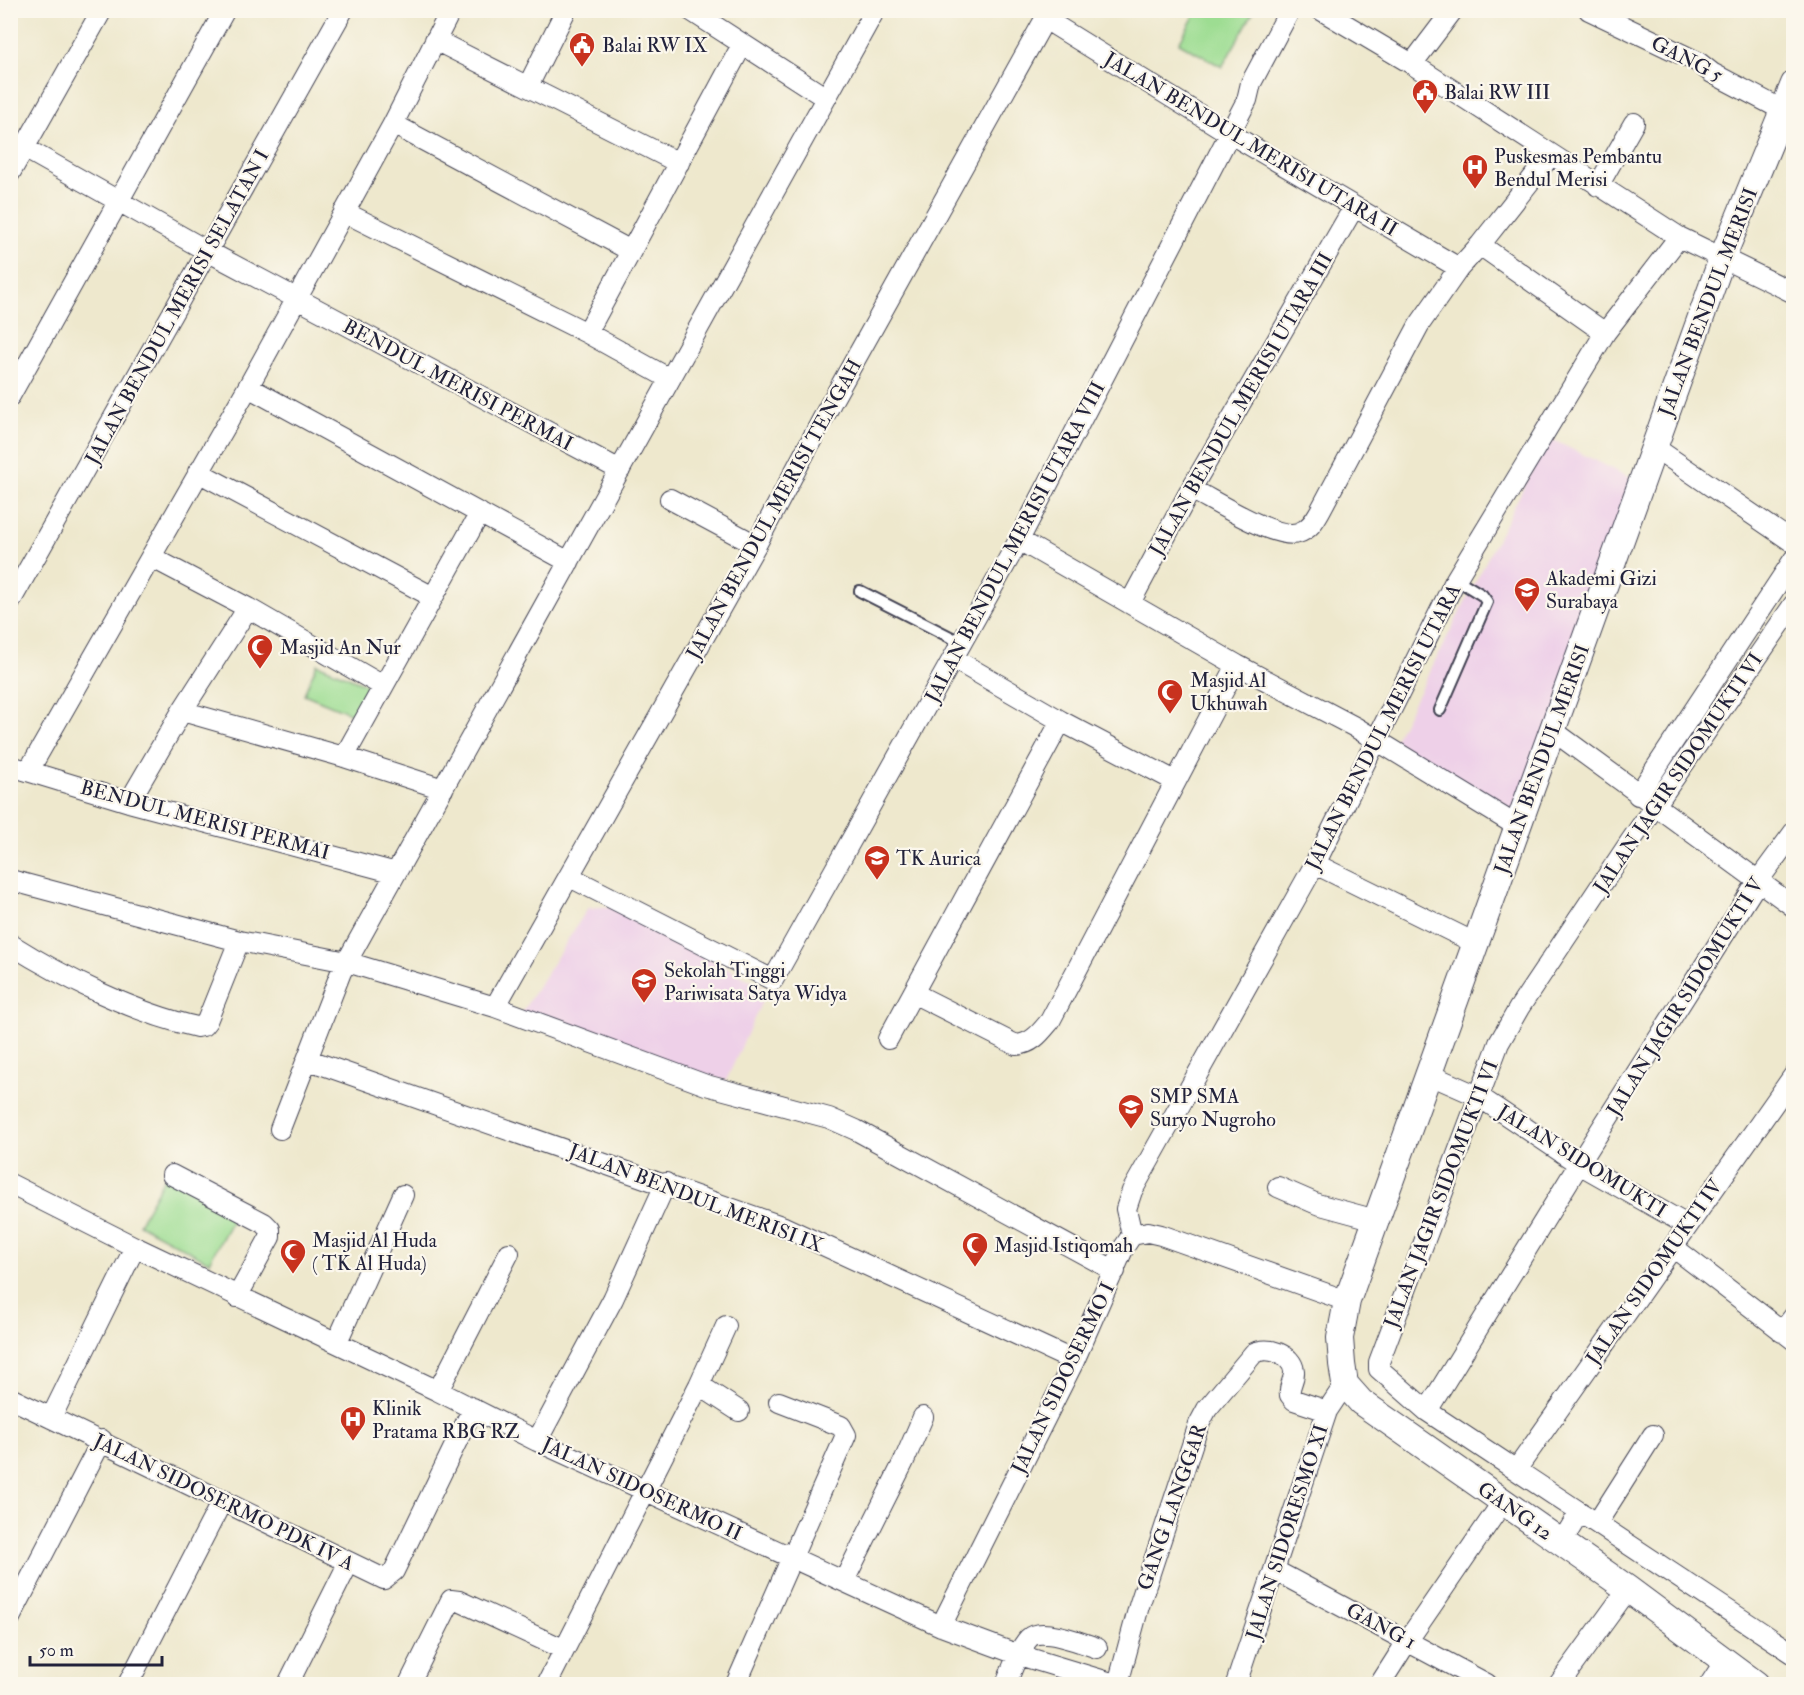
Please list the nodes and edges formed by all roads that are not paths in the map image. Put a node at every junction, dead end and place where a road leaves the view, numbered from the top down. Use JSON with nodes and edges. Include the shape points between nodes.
{"nodes":[{"id":1,"x":102,"y":10,"type":"edge"},
{"id":2,"x":225,"y":10,"type":"edge"},
{"id":3,"x":343,"y":10,"type":"edge"},
{"id":4,"x":451,"y":10,"type":"edge"},
{"id":5,"x":566,"y":10,"type":"edge"},
{"id":6,"x":690,"y":10,"type":"edge"},
{"id":7,"x":1290,"y":10,"type":"edge"},
{"id":8,"x":1305,"y":10,"type":"edge"},
{"id":9,"x":1321,"y":10,"type":"edge"},
{"id":10,"x":1453,"y":10,"type":"edge"},
{"id":11,"x":1589,"y":10,"type":"edge"},
{"id":12,"x":868,"y":13,"type":"edge"},
{"id":13,"x":1047,"y":15,"type":"edge"},
{"id":14,"x":435,"y":40,"type":"junction"},
{"id":15,"x":742,"y":45,"type":"junction"},
{"id":16,"x":1412,"y":64,"type":"junction"},
{"id":17,"x":1794,"y":84,"type":"edge"},
{"id":18,"x":528,"y":86,"type":"junction"},
{"id":19,"x":826,"y":98,"type":"junction"},
{"id":20,"x":1247,"y":100,"type":"junction"},
{"id":21,"x":1789,"y":112,"type":"edge"},
{"id":22,"x":1635,"y":123,"type":"dead end"},
{"id":23,"x":393,"y":124,"type":"junction"},
{"id":24,"x":1229,"y":134,"type":"junction"},
{"id":25,"x":18,"y":145,"type":"edge"},
{"id":26,"x":1550,"y":156,"type":"junction"},
{"id":27,"x":679,"y":163,"type":"junction"},
{"id":28,"x":10,"y":173,"type":"edge"},
{"id":29,"x":1598,"y":186,"type":"junction"},
{"id":30,"x":119,"y":201,"type":"junction"},
{"id":31,"x":1354,"y":207,"type":"junction"},
{"id":32,"x":344,"y":212,"type":"junction"},
{"id":33,"x":1679,"y":237,"type":"junction"},
{"id":34,"x":1480,"y":245,"type":"junction"},
{"id":35,"x":631,"y":251,"type":"junction"},
{"id":36,"x":209,"y":252,"type":"junction"},
{"id":37,"x":1722,"y":256,"type":"junction"},
{"id":38,"x":1459,"y":268,"type":"junction"},
{"id":39,"x":1794,"y":292,"type":"edge"},
{"id":40,"x":296,"y":299,"type":"junction"},
{"id":41,"x":587,"y":333,"type":"junction"},
{"id":42,"x":1605,"y":333,"type":"junction"},
{"id":43,"x":670,"y":379,"type":"junction"},
{"id":44,"x":248,"y":387,"type":"junction"},
{"id":45,"x":10,"y":396,"type":"edge"},
{"id":46,"x":1654,"y":447,"type":"junction"},
{"id":47,"x":620,"y":470,"type":"junction"},
{"id":48,"x":198,"y":472,"type":"junction"},
{"id":49,"x":1191,"y":489,"type":"junction"},
{"id":50,"x":670,"y":499,"type":"dead end"},
{"id":51,"x":480,"y":513,"type":"junction"},
{"id":52,"x":1019,"y":540,"type":"junction"},
{"id":53,"x":1794,"y":543,"type":"edge"},
{"id":54,"x":756,"y":545,"type":"junction"},
{"id":55,"x":151,"y":557,"type":"junction"},
{"id":56,"x":1794,"y":559,"type":"edge"},
{"id":57,"x":569,"y":561,"type":"junction"},
{"id":58,"x":1456,"y":579,"type":"junction"},
{"id":59,"x":860,"y":591,"type":"dead end"},
{"id":60,"x":433,"y":597,"type":"junction"},
{"id":61,"x":10,"y":602,"type":"edge"},
{"id":62,"x":1130,"y":603,"type":"junction"},
{"id":63,"x":1794,"y":604,"type":"edge"},
{"id":64,"x":248,"y":608,"type":"junction"},
{"id":65,"x":958,"y":651,"type":"junction"},
{"id":66,"x":1237,"y":665,"type":"junction"},
{"id":67,"x":383,"y":686,"type":"junction"},
{"id":68,"x":1440,"y":710,"type":"dead end"},
{"id":69,"x":182,"y":711,"type":"junction"},
{"id":70,"x":1061,"y":721,"type":"junction"},
{"id":71,"x":1552,"y":730,"type":"junction"},
{"id":72,"x":1377,"y":741,"type":"junction"},
{"id":73,"x":344,"y":756,"type":"junction"},
{"id":74,"x":1175,"y":781,"type":"junction"},
{"id":75,"x":443,"y":789,"type":"junction"},
{"id":76,"x":1646,"y":801,"type":"junction"},
{"id":77,"x":129,"y":802,"type":"junction"},
{"id":78,"x":1518,"y":826,"type":"junction"},
{"id":79,"x":1794,"y":832,"type":"edge"},
{"id":80,"x":1315,"y":864,"type":"junction"},
{"id":81,"x":396,"y":873,"type":"junction"},
{"id":82,"x":570,"y":877,"type":"junction"},
{"id":83,"x":10,"y":880,"type":"edge"},
{"id":84,"x":1758,"y":881,"type":"junction"},
{"id":85,"x":1794,"y":907,"type":"edge"},
{"id":86,"x":239,"y":940,"type":"junction"},
{"id":87,"x":1475,"y":943,"type":"junction"},
{"id":88,"x":10,"y":944,"type":"edge"},
{"id":89,"x":340,"y":975,"type":"junction"},
{"id":90,"x":913,"y":993,"type":"junction"},
{"id":91,"x":495,"y":1007,"type":"junction"},
{"id":92,"x":888,"y":1039,"type":"dead end"},
{"id":93,"x":309,"y":1060,"type":"junction"},
{"id":94,"x":1428,"y":1074,"type":"junction"},
{"id":95,"x":1794,"y":1075,"type":"edge"},
{"id":96,"x":1471,"y":1092,"type":"junction"},
{"id":97,"x":280,"y":1129,"type":"dead end"},
{"id":98,"x":1579,"y":1164,"type":"junction"},
{"id":99,"x":172,"y":1175,"type":"dead end"},
{"id":100,"x":666,"y":1183,"type":"junction"},
{"id":101,"x":10,"y":1184,"type":"edge"},
{"id":102,"x":1278,"y":1187,"type":"dead end"},
{"id":103,"x":403,"y":1195,"type":"dead end"},
{"id":104,"x":1376,"y":1220,"type":"junction"},
{"id":105,"x":1687,"y":1225,"type":"junction"},
{"id":106,"x":1132,"y":1235,"type":"junction"},
{"id":107,"x":135,"y":1247,"type":"junction"},
{"id":108,"x":1673,"y":1247,"type":"junction"},
{"id":109,"x":509,"y":1253,"type":"dead end"},
{"id":110,"x":1115,"y":1271,"type":"junction"},
{"id":111,"x":237,"y":1297,"type":"junction"},
{"id":112,"x":1347,"y":1301,"type":"junction"},
{"id":113,"x":726,"y":1326,"type":"dead end"},
{"id":114,"x":1790,"y":1329,"type":"edge"},
{"id":115,"x":337,"y":1342,"type":"junction"},
{"id":116,"x":1074,"y":1361,"type":"junction"},
{"id":117,"x":1345,"y":1384,"type":"junction"},
{"id":118,"x":699,"y":1385,"type":"junction"},
{"id":119,"x":438,"y":1391,"type":"junction"},
{"id":120,"x":10,"y":1398,"type":"edge"},
{"id":121,"x":779,"y":1402,"type":"dead end"},
{"id":122,"x":473,"y":1408,"type":"junction"},
{"id":123,"x":739,"y":1411,"type":"dead end"},
{"id":124,"x":1327,"y":1411,"type":"junction"},
{"id":125,"x":1426,"y":1411,"type":"junction"},
{"id":126,"x":923,"y":1417,"type":"dead end"},
{"id":127,"x":51,"y":1418,"type":"junction"},
{"id":128,"x":1653,"y":1435,"type":"dead end"},
{"id":129,"x":102,"y":1440,"type":"junction"},
{"id":130,"x":537,"y":1441,"type":"junction"},
{"id":131,"x":1516,"y":1470,"type":"junction"},
{"id":132,"x":646,"y":1491,"type":"junction"},
{"id":133,"x":223,"y":1499,"type":"junction"},
{"id":134,"x":1502,"y":1503,"type":"junction"},
{"id":135,"x":1580,"y":1512,"type":"junction"},
{"id":136,"x":1597,"y":1523,"type":"junction"},
{"id":137,"x":1561,"y":1543,"type":"junction"},
{"id":138,"x":792,"y":1558,"type":"junction"},
{"id":139,"x":348,"y":1564,"type":"junction"},
{"id":140,"x":1274,"y":1570,"type":"junction"},
{"id":141,"x":844,"y":1581,"type":"junction"},
{"id":142,"x":1628,"y":1589,"type":"junction"},
{"id":143,"x":10,"y":1618,"type":"edge"},
{"id":144,"x":941,"y":1626,"type":"junction"},
{"id":145,"x":1408,"y":1640,"type":"junction"},
{"id":146,"x":1790,"y":1645,"type":"edge"},
{"id":147,"x":1096,"y":1648,"type":"dead end"},
{"id":148,"x":563,"y":1649,"type":"junction"},
{"id":149,"x":1019,"y":1655,"type":"junction"},
{"id":150,"x":1725,"y":1661,"type":"junction"},
{"id":151,"x":128,"y":1684,"type":"edge"},
{"id":152,"x":288,"y":1684,"type":"edge"},
{"id":153,"x":409,"y":1684,"type":"edge"},
{"id":154,"x":547,"y":1684,"type":"edge"},
{"id":155,"x":736,"y":1684,"type":"edge"},
{"id":156,"x":1006,"y":1684,"type":"edge"},
{"id":157,"x":1117,"y":1684,"type":"edge"},
{"id":158,"x":1236,"y":1684,"type":"edge"},
{"id":159,"x":1380,"y":1684,"type":"edge"},
{"id":160,"x":1487,"y":1684,"type":"edge"},
{"id":161,"x":1559,"y":1684,"type":"edge"},
{"id":162,"x":1710,"y":1684,"type":"edge"},
{"id":163,"x":1756,"y":1684,"type":"edge"}],
"edges":[{"from":1,"to":25,"type":"street"},
{"from":2,"to":30,"type":"street"},
{"from":3,"to":36,"type":"street","name":"JALAN BENDUL MERISI SELATAN I"},
{"from":4,"to":14,"type":"street"},
{"from":5,"to":18,"type":"street"},
{"from":6,"to":15,"type":"street"},
{"from":7,"to":20,"type":"street","name":"JALAN BENDUL MERISI UTARA VIII","via":[[1251,83]]},
{"from":8,"to":20,"type":"street","name":"JALAN BENDUL MERISI UTARA VIII","via":[[1262,88]]},
{"from":9,"to":16,"type":"street"},
{"from":10,"to":16,"type":"street"},
{"from":11,"to":21,"type":"street","name":"GANG 5","via":[[1698,62]]},
{"from":12,"to":19,"type":"street"},
{"from":13,"to":24,"type":"street","name":"JALAN BENDUL MERISI UTARA II"},
{"from":13,"to":54,"type":"street","name":"JALAN BENDUL MERISI TENGAH"},
{"from":14,"to":18,"type":"street"},
{"from":14,"to":23,"type":"street"},
{"from":15,"to":19,"type":"street"},
{"from":15,"to":27,"type":"street"},
{"from":16,"to":26,"type":"street"},
{"from":17,"to":21,"type":"street","name":"JALAN BENDUL MERISI"},
{"from":18,"to":27,"type":"street"},
{"from":19,"to":43,"type":"street"},
{"from":20,"to":24,"type":"street","name":"JALAN BENDUL MERISI UTARA VIII"},
{"from":21,"to":37,"type":"street","name":"JALAN BENDUL MERISI"},
{"from":22,"to":29,"type":"street"},
{"from":23,"to":32,"type":"street"},
{"from":23,"to":35,"type":"street"},
{"from":24,"to":31,"type":"street","name":"JALAN BENDUL MERISI UTARA II"},
{"from":24,"to":52,"type":"street","name":"JALAN BENDUL MERISI UTARA VIII"},
{"from":25,"to":28,"type":"street"},
{"from":25,"to":30,"type":"street","name":"BENDUL MERISI PERMAI"},
{"from":26,"to":29,"type":"street"},
{"from":26,"to":34,"type":"street"},
{"from":27,"to":35,"type":"street"},
{"from":29,"to":33,"type":"street"},
{"from":30,"to":36,"type":"street","name":"BENDUL MERISI PERMAI"},
{"from":30,"to":45,"type":"street"},
{"from":31,"to":38,"type":"street","name":"JALAN BENDUL MERISI UTARA II"},
{"from":31,"to":49,"type":"street","name":"JALAN BENDUL MERISI UTARA III"},
{"from":32,"to":40,"type":"street"},
{"from":32,"to":41,"type":"street"},
{"from":33,"to":37,"type":"street"},
{"from":33,"to":42,"type":"street","name":"JALAN BENDUL MERISI UTARA"},
{"from":34,"to":38,"type":"street"},
{"from":34,"to":42,"type":"street"},
{"from":35,"to":41,"type":"street"},
{"from":36,"to":40,"type":"street","name":"BENDUL MERISI PERMAI"},
{"from":36,"to":61,"type":"street","name":"JALAN BENDUL MERISI SELATAN I"},
{"from":37,"to":39,"type":"street"},
{"from":37,"to":46,"type":"street","name":"JALAN BENDUL MERISI"},
{"from":38,"to":49,"type":"street","via":[[1419,325],[1320,511],[1306,529],[1286,534],[1271,529]]},
{"from":40,"to":44,"type":"street"},
{"from":40,"to":47,"type":"street","name":"BENDUL MERISI PERMAI"},
{"from":41,"to":43,"type":"street"},
{"from":42,"to":58,"type":"street","name":"JALAN BENDUL MERISI UTARA"},
{"from":43,"to":47,"type":"street"},
{"from":44,"to":48,"type":"street"},
{"from":44,"to":51,"type":"street"},
{"from":46,"to":53,"type":"street"},
{"from":46,"to":71,"type":"street","name":"JALAN BENDUL MERISI"},
{"from":47,"to":57,"type":"street"},
{"from":48,"to":55,"type":"street"},
{"from":48,"to":60,"type":"street"},
{"from":49,"to":62,"type":"street","name":"JALAN BENDUL MERISI UTARA III"},
{"from":50,"to":54,"type":"street"},
{"from":51,"to":57,"type":"street"},
{"from":51,"to":60,"type":"street"},
{"from":52,"to":62,"type":"street"},
{"from":52,"to":65,"type":"street","name":"JALAN BENDUL MERISI UTARA VIII"},
{"from":54,"to":82,"type":"street","name":"JALAN BENDUL MERISI TENGAH"},
{"from":55,"to":64,"type":"street"},
{"from":55,"to":77,"type":"street","name":"BENDUL MERISI PERMAI","via":[[22,769]]},
{"from":56,"to":76,"type":"street"},
{"from":57,"to":75,"type":"street"},
{"from":58,"to":68,"type":"lane","via":[[1487,602]]},
{"from":58,"to":72,"type":"street","name":"JALAN BENDUL MERISI UTARA"},
{"from":59,"to":65,"type":"lane"},
{"from":60,"to":67,"type":"street"},
{"from":62,"to":66,"type":"street"},
{"from":63,"to":76,"type":"street","name":"JALAN JAGIR SIDOMUKTI VI"},
{"from":64,"to":67,"type":"street"},
{"from":64,"to":69,"type":"street"},
{"from":65,"to":70,"type":"street"},
{"from":65,"to":82,"type":"street","name":"JALAN BENDUL MERISI UTARA VIII","via":[[773,980]]},
{"from":66,"to":72,"type":"street"},
{"from":66,"to":74,"type":"street"},
{"from":67,"to":73,"type":"street"},
{"from":69,"to":73,"type":"street"},
{"from":69,"to":77,"type":"street"},
{"from":70,"to":74,"type":"street"},
{"from":70,"to":90,"type":"street"},
{"from":71,"to":76,"type":"street"},
{"from":71,"to":78,"type":"street","name":"JALAN BENDUL MERISI"},
{"from":72,"to":78,"type":"street"},
{"from":72,"to":80,"type":"street","name":"JALAN BENDUL MERISI UTARA"},
{"from":73,"to":75,"type":"street"},
{"from":74,"to":90,"type":"street","via":[[1050,1021],[1038,1035],[1026,1044],[1016,1044]]},
{"from":75,"to":81,"type":"street"},
{"from":76,"to":84,"type":"street"},
{"from":76,"to":96,"type":"street","name":"JALAN JAGIR SIDOMUKTI VI"},
{"from":77,"to":81,"type":"street","name":"BENDUL MERISI PERMAI"},
{"from":78,"to":87,"type":"street","name":"JALAN BENDUL MERISI"},
{"from":79,"to":84,"type":"street","name":"JALAN JAGIR SIDOMUKTI V"},
{"from":80,"to":87,"type":"street"},
{"from":80,"to":106,"type":"street","name":"JALAN BENDUL MERISI UTARA","via":[[1131,1191],[1126,1209]]},
{"from":81,"to":89,"type":"street"},
{"from":82,"to":91,"type":"street","name":"JALAN BENDUL MERISI TENGAH"},
{"from":83,"to":86,"type":"street"},
{"from":84,"to":85,"type":"street"},
{"from":84,"to":98,"type":"street","name":"JALAN JAGIR SIDOMUKTI V"},
{"from":86,"to":88,"type":"street","via":[[207,1021],[197,1027],[105,994],[44,966]]},
{"from":86,"to":89,"type":"street"},
{"from":87,"to":94,"type":"street","name":"JALAN BENDUL MERISI"},
{"from":89,"to":91,"type":"street"},
{"from":89,"to":93,"type":"street"},
{"from":90,"to":92,"type":"street"},
{"from":91,"to":110,"type":"street","via":[[706,1084],[856,1130]]},
{"from":93,"to":97,"type":"street"},
{"from":93,"to":100,"type":"street","name":"JALAN BENDUL MERISI IX"},
{"from":94,"to":96,"type":"street","name":"JALAN SIDOMUKTI"},
{"from":94,"to":104,"type":"street","name":"JALAN BENDUL MERISI"},
{"from":95,"to":105,"type":"street","name":"JALAN SIDOMUKTI IV"},
{"from":96,"to":98,"type":"street","name":"JALAN SIDOMUKTI"},
{"from":96,"to":125,"type":"street","name":"JALAN JAGIR SIDOMUKTI VI","via":[[1379,1362],[1379,1369]]},
{"from":98,"to":105,"type":"street","name":"JALAN SIDOMUKTI"},
{"from":98,"to":125,"type":"street","name":"JALAN JAGIR SIDOMUKTI V"},
{"from":99,"to":111,"type":"street","via":[[270,1229],[270,1238]]},
{"from":100,"to":116,"type":"street","name":"JALAN BENDUL MERISI IX","via":[[784,1227]]},
{"from":100,"to":130,"type":"street","via":[[613,1299]]},
{"from":101,"to":107,"type":"street","name":"JALAN SIDOSERMO II"},
{"from":102,"to":104,"type":"street","via":[[1317,1204]]},
{"from":103,"to":115,"type":"street"},
{"from":104,"to":112,"type":"street","name":"JALAN BENDUL MERISI"},
{"from":105,"to":108,"type":"street","name":"JALAN SIDOMUKTI IV"},
{"from":106,"to":110,"type":"street","name":"JALAN SIDOSERMO I"},
{"from":106,"to":112,"type":"street","via":[[1161,1235]]},
{"from":107,"to":111,"type":"street","name":"JALAN SIDOSERMO II"},
{"from":107,"to":127,"type":"street"},
{"from":108,"to":114,"type":"street"},
{"from":108,"to":131,"type":"street","name":"JALAN SIDOMUKTI IV"},
{"from":109,"to":119,"type":"street"},
{"from":110,"to":116,"type":"street","name":"JALAN SIDOSERMO I"},
{"from":111,"to":115,"type":"street","name":"JALAN SIDOSERMO II"},
{"from":112,"to":117,"type":"street","via":[[1340,1338]]},
{"from":113,"to":118,"type":"street"},
{"from":115,"to":119,"type":"street","name":"JALAN SIDOSERMO II"},
{"from":116,"to":144,"type":"street","name":"JALAN SIDOSERMO I"},
{"from":117,"to":124,"type":"street","name":"JALAN SIDORESMO XI"},
{"from":117,"to":134,"type":"street","name":"GANG 12","via":[[1361,1402]]},
{"from":118,"to":123,"type":"street"},
{"from":118,"to":132,"type":"street"},
{"from":119,"to":122,"type":"street","name":"JALAN SIDOSERMO II"},
{"from":120,"to":127,"type":"street","name":"JALAN SIDOSERMO PDK IV A"},
{"from":121,"to":138,"type":"street","via":[[840,1426],[846,1435]]},
{"from":122,"to":130,"type":"street","name":"JALAN SIDOSERMO II"},
{"from":122,"to":139,"type":"street","name":"JALAN SIDOSERMO PDK IV A","via":[[394,1571],[381,1579]]},
{"from":124,"to":140,"type":"street","name":"JALAN SIDORESMO XI"},
{"from":124,"to":157,"type":"street","name":"GANG LANGGAR","via":[[1294,1400],[1290,1395],[1294,1375],[1291,1364],[1287,1358],[1264,1350],[1254,1353],[1207,1409],[1184,1464]]},
{"from":125,"to":131,"type":"street","name":"JALAN JAGIR SIDOMUKTI VI"},
{"from":126,"to":141,"type":"street"},
{"from":127,"to":129,"type":"street","name":"JALAN SIDOSERMO PDK IV A"},
{"from":128,"to":136,"type":"street"},
{"from":129,"to":133,"type":"street","name":"JALAN SIDOSERMO PDK IV A"},
{"from":129,"to":143,"type":"street"},
{"from":130,"to":132,"type":"street","name":"JALAN SIDOSERMO II"},
{"from":131,"to":135,"type":"street","name":"JALAN JAGIR SIDOMUKTI VI"},
{"from":132,"to":138,"type":"street","name":"JALAN SIDOSERMO II"},
{"from":132,"to":148,"type":"street"},
{"from":133,"to":139,"type":"street","name":"JALAN SIDOSERMO PDK IV A"},
{"from":133,"to":151,"type":"street"},
{"from":134,"to":137,"type":"street","name":"GANG 12"},
{"from":134,"to":145,"type":"street"},
{"from":135,"to":136,"type":"street","name":"JALAN JAGIR SIDOMUKTI VI"},
{"from":135,"to":137,"type":"street"},
{"from":136,"to":146,"type":"street","name":"JALAN JAGIR SIDOMUKTI VI"},
{"from":137,"to":142,"type":"street","name":"GANG 12"},
{"from":138,"to":141,"type":"street","name":"JALAN SIDOSERMO II"},
{"from":138,"to":155,"type":"street"},
{"from":139,"to":152,"type":"street"},
{"from":140,"to":145,"type":"street","name":"GANG 1"},
{"from":140,"to":158,"type":"street","name":"JALAN SIDORESMO XI"},
{"from":141,"to":144,"type":"street","name":"JALAN SIDOSERMO II"},
{"from":142,"to":150,"type":"street","name":"GANG 12"},
{"from":142,"to":161,"type":"street"},
{"from":144,"to":149,"type":"street","name":"JALAN SIDOSERMO II"},
{"from":145,"to":159,"type":"street"},
{"from":145,"to":160,"type":"street","name":"GANG 1"},
{"from":147,"to":149,"type":"street","via":[[1039,1633],[1028,1639]]},
{"from":148,"to":153,"type":"street","via":[[451,1600]]},
{"from":148,"to":154,"type":"street"},
{"from":149,"to":156,"type":"street"},
{"from":149,"to":157,"type":"street","name":"JALAN SIDOSERMO II"},
{"from":150,"to":162,"type":"street"},
{"from":150,"to":163,"type":"street","name":"GANG 12"}]}
